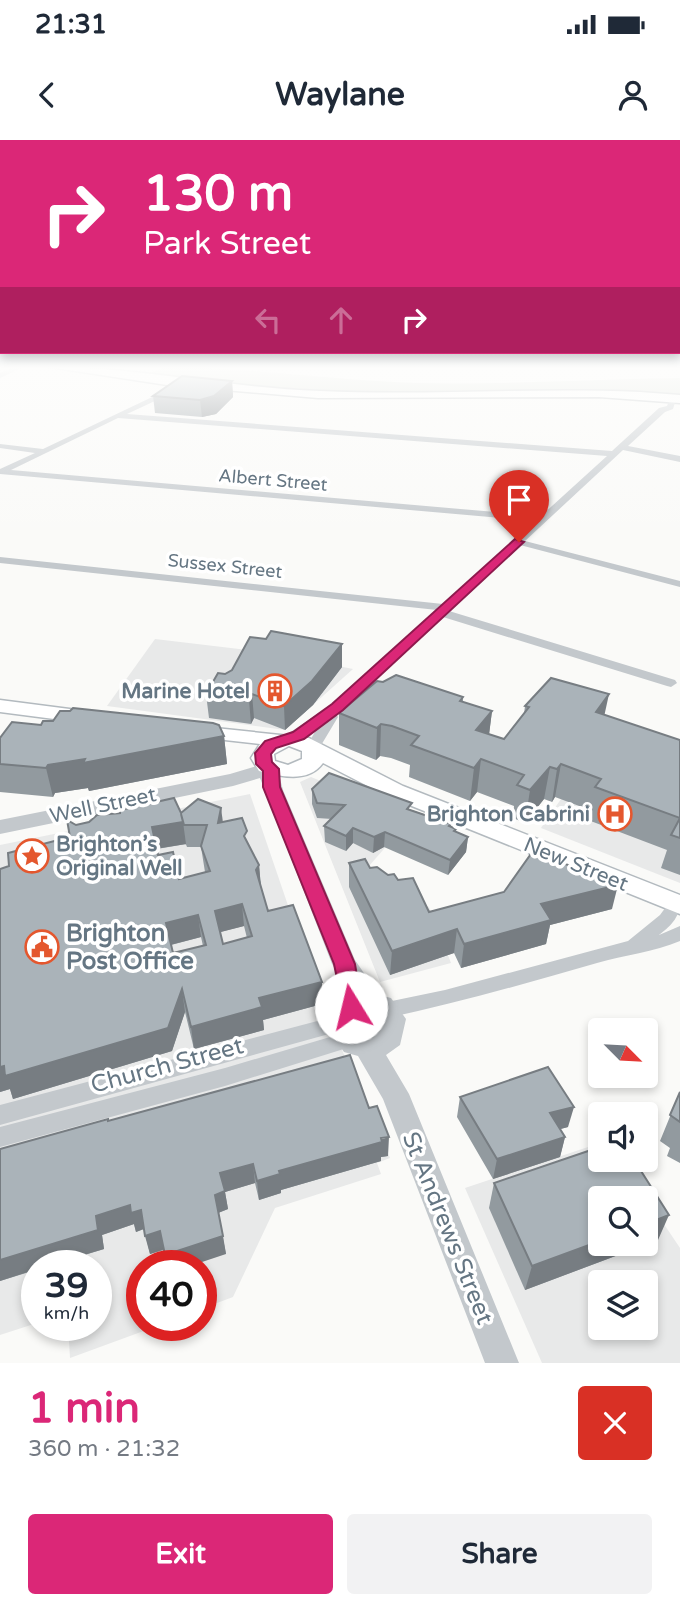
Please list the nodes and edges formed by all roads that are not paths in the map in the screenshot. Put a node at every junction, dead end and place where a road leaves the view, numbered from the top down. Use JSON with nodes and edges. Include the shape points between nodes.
{"nodes":[{"id":1,"x":100,"y":424,"type":"edge"},
{"id":2,"x":233,"y":424,"type":"edge"},
{"id":3,"x":647,"y":424,"type":"edge"},
{"id":4,"x":0,"y":446,"type":"edge"},
{"id":5,"x":44,"y":451,"type":"junction"},
{"id":6,"x":618,"y":451,"type":"junction"},
{"id":7,"x":680,"y":459,"type":"edge"},
{"id":8,"x":1,"y":472,"type":"edge"},
{"id":9,"x":543,"y":519,"type":"junction"},
{"id":10,"x":519,"y":542,"type":"junction"},
{"id":11,"x":0,"y":560,"type":"edge"},
{"id":12,"x":680,"y":583,"type":"edge"},
{"id":13,"x":444,"y":611,"type":"junction"},
{"id":14,"x":671,"y":683,"type":"dead end"},
{"id":15,"x":0,"y":706,"type":"edge"},
{"id":16,"x":338,"y":707,"type":"junction"},
{"id":17,"x":105,"y":720,"type":"edge"},
{"id":18,"x":178,"y":730,"type":"edge"},
{"id":19,"x":208,"y":733,"type":"junction"},
{"id":20,"x":287,"y":740,"type":"junction"},
{"id":21,"x":312,"y":750,"type":"junction"},
{"id":22,"x":266,"y":761,"type":"junction"},
{"id":23,"x":298,"y":771,"type":"junction"},
{"id":24,"x":233,"y":780,"type":"junction"},
{"id":25,"x":207,"y":783,"type":"junction"},
{"id":26,"x":395,"y":791,"type":"junction"},
{"id":27,"x":284,"y":810,"type":"junction"},
{"id":28,"x":0,"y":827,"type":"edge"},
{"id":29,"x":679,"y":905,"type":"edge"},
{"id":30,"x":680,"y":933,"type":"edge"},
{"id":31,"x":633,"y":946,"type":"junction"},
{"id":32,"x":368,"y":1025,"type":"junction"},
{"id":33,"x":0,"y":1115,"type":"edge"},
{"id":34,"x":0,"y":1138,"type":"edge"},
{"id":35,"x":502,"y":1363,"type":"edge"}],
"edges":[{"from":1,"to":5,"type":"street"},
{"from":2,"to":6,"type":"street"},
{"from":3,"to":6,"type":"street"},
{"from":4,"to":5,"type":"street"},
{"from":5,"to":8,"type":"street"},
{"from":6,"to":7,"type":"street"},
{"from":6,"to":9,"type":"street"},
{"from":8,"to":9,"type":"street","name":"Albert Street"},
{"from":9,"to":10,"type":"street"},
{"from":10,"to":12,"type":"street"},
{"from":10,"to":13,"type":"street"},
{"from":11,"to":13,"type":"street","name":"Sussex Street"},
{"from":13,"to":14,"type":"street","name":"Sussex Street"},
{"from":13,"to":16,"type":"street"},
{"from":15,"to":17,"type":"main road"},
{"from":16,"to":20,"type":"street"},
{"from":16,"to":21,"type":"street","via":[[315,738]]},
{"from":18,"to":19,"type":"main road"},
{"from":19,"to":20,"type":"main road"},
{"from":19,"to":22,"type":"main road"},
{"from":20,"to":21,"type":"main road","name":"New Street","via":[[302,742]]},
{"from":20,"to":22,"type":"main road","via":[[271,745]]},
{"from":21,"to":23,"type":"main road","via":[[313,760]]},
{"from":21,"to":26,"type":"main road","name":"New Street"},
{"from":22,"to":23,"type":"main road","name":"New Street"},
{"from":22,"to":24,"type":"street","name":"Well Street"},
{"from":22,"to":25,"type":"street","name":"Well Street"},
{"from":22,"to":27,"type":"street","name":"St Andrews Street"},
{"from":23,"to":26,"type":"main road","name":"New Street","via":[[330,773]]},
{"from":23,"to":27,"type":"street","via":[[286,783]]},
{"from":24,"to":25,"type":"street","name":"Well Street"},
{"from":24,"to":27,"type":"street","via":[[257,784]]},
{"from":25,"to":28,"type":"street","name":"Well Street"},
{"from":26,"to":29,"type":"main road","name":"New Street"},
{"from":27,"to":32,"type":"street","name":"St Andrews Street"},
{"from":29,"to":31,"type":"street","name":"Church Street"},
{"from":30,"to":31,"type":"street","name":"Church Street","via":[[660,943]]},
{"from":31,"to":32,"type":"street","name":"Church Street","via":[[445,998]]},
{"from":32,"to":33,"type":"street","name":"Church Street"},
{"from":32,"to":34,"type":"street","name":"Church Street","via":[[225,1077]]},
{"from":32,"to":35,"type":"street","name":"St Andrews Street"}]}
